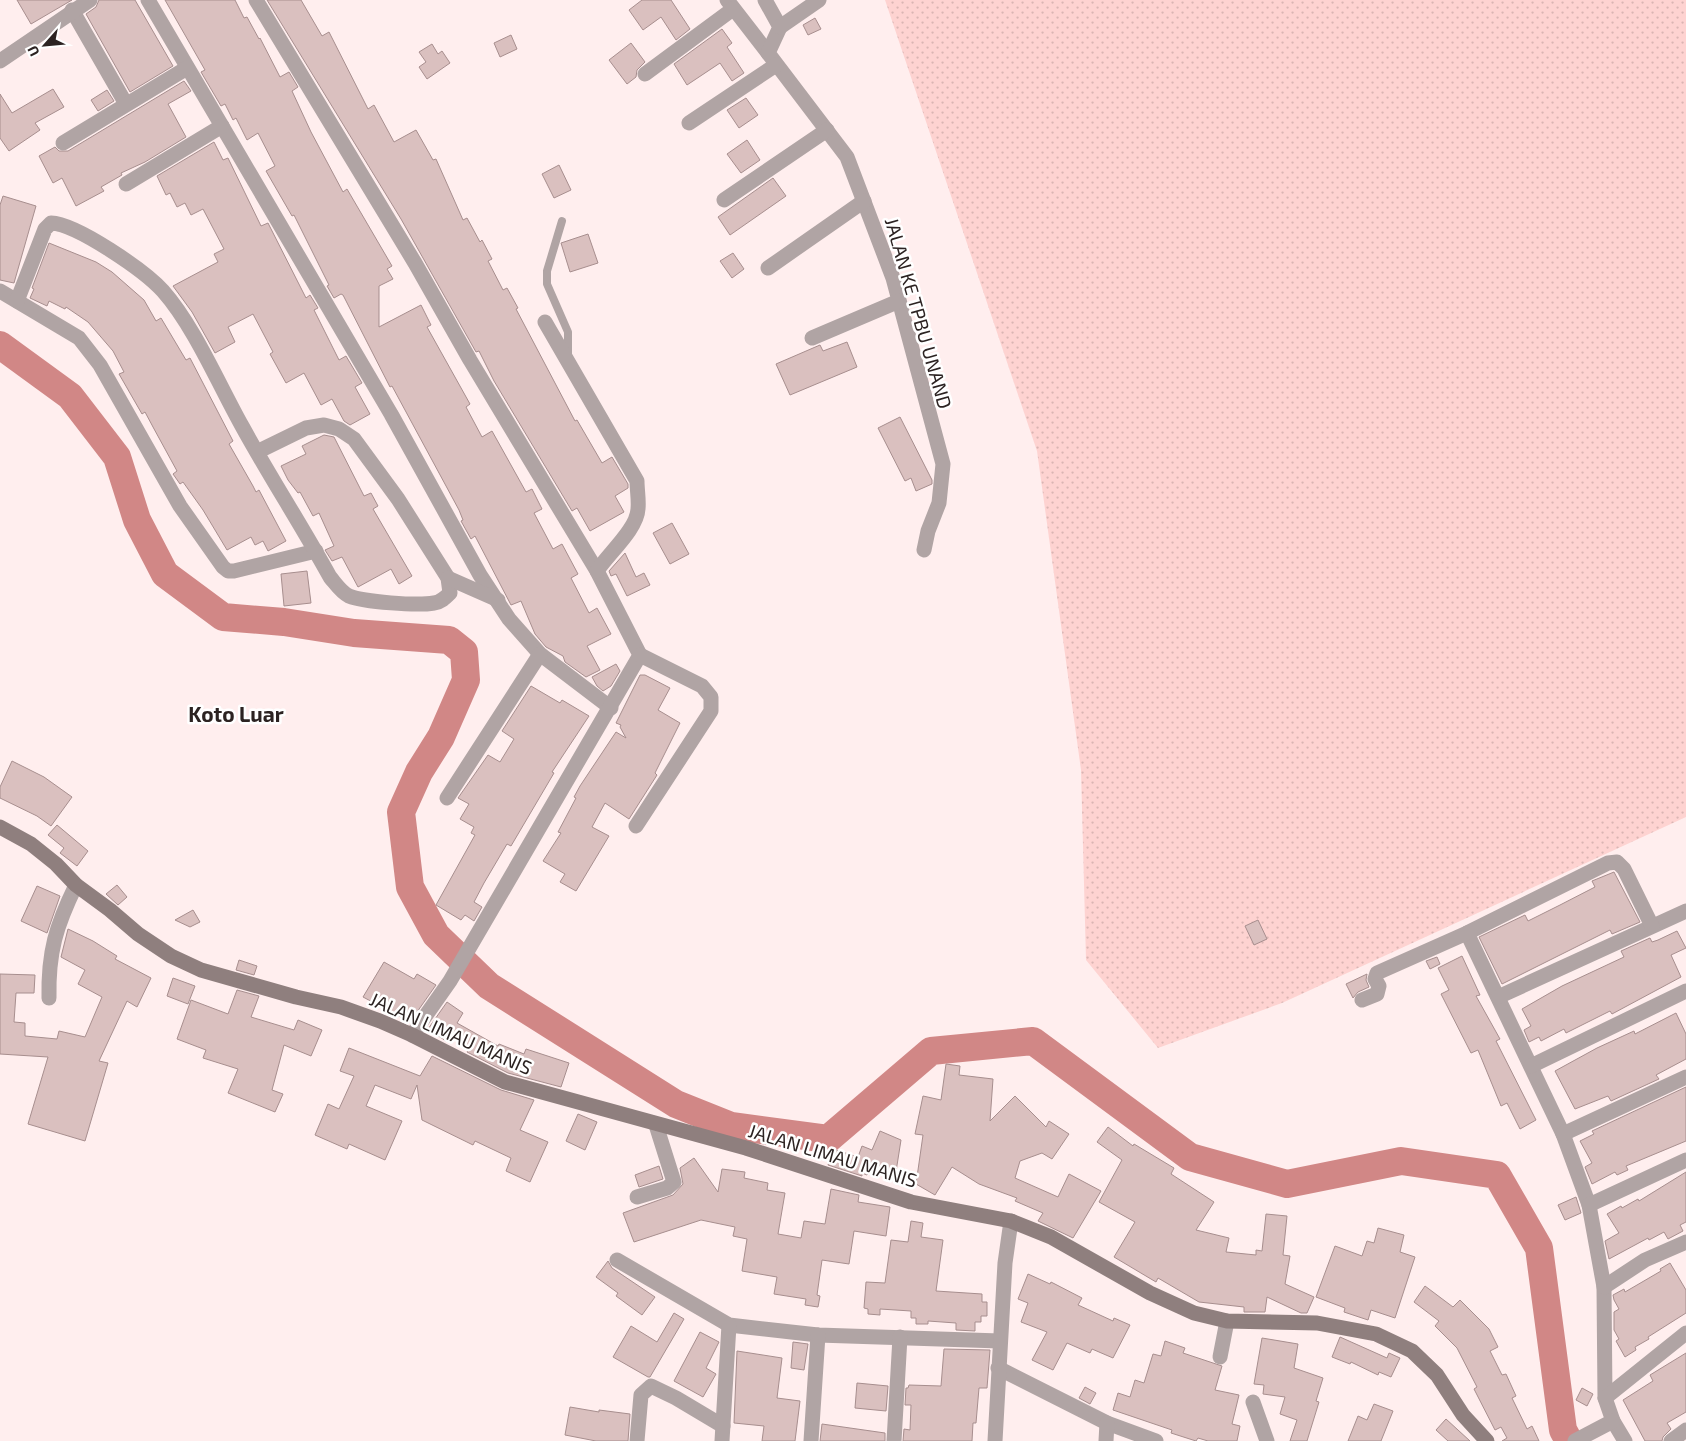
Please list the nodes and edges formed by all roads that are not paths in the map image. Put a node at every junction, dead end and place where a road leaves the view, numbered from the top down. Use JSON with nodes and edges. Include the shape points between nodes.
{"nodes":[{"id":1,"x":90,"y":0,"type":"edge"},
{"id":2,"x":148,"y":0,"type":"edge"},
{"id":3,"x":256,"y":0,"type":"edge"},
{"id":4,"x":765,"y":0,"type":"edge"},
{"id":5,"x":819,"y":0,"type":"edge"},
{"id":6,"x":730,"y":4,"type":"edge"},
{"id":7,"x":72,"y":10,"type":"junction"},
{"id":8,"x":780,"y":26,"type":"junction"},
{"id":9,"x":772,"y":59,"type":"junction"},
{"id":10,"x":0,"y":61,"type":"edge"},
{"id":11,"x":187,"y":68,"type":"junction"},
{"id":12,"x":645,"y":74,"type":"dead end"},
{"id":13,"x":126,"y":104,"type":"junction"},
{"id":14,"x":689,"y":123,"type":"dead end"},
{"id":15,"x":222,"y":126,"type":"junction"},
{"id":16,"x":827,"y":130,"type":"junction"},
{"id":17,"x":63,"y":143,"type":"dead end"},
{"id":18,"x":126,"y":184,"type":"dead end"},
{"id":19,"x":724,"y":200,"type":"dead end"},
{"id":20,"x":864,"y":201,"type":"junction"},
{"id":21,"x":562,"y":222,"type":"dead end"},
{"id":22,"x":768,"y":268,"type":"dead end"},
{"id":23,"x":0,"y":290,"type":"edge"},
{"id":24,"x":17,"y":301,"type":"junction"},
{"id":25,"x":899,"y":301,"type":"junction"},
{"id":26,"x":545,"y":322,"type":"dead end"},
{"id":27,"x":812,"y":338,"type":"dead end"},
{"id":28,"x":568,"y":361,"type":"junction"},
{"id":29,"x":256,"y":452,"type":"junction"},
{"id":30,"x":924,"y":550,"type":"dead end"},
{"id":31,"x":316,"y":551,"type":"junction"},
{"id":32,"x":597,"y":571,"type":"junction"},
{"id":33,"x":448,"y":578,"type":"junction"},
{"id":34,"x":498,"y":600,"type":"junction"},
{"id":35,"x":540,"y":654,"type":"junction"},
{"id":36,"x":640,"y":655,"type":"junction"},
{"id":37,"x":611,"y":708,"type":"junction"},
{"id":38,"x":447,"y":798,"type":"dead end"},
{"id":39,"x":636,"y":826,"type":"dead end"},
{"id":40,"x":0,"y":827,"type":"edge"},
{"id":41,"x":76,"y":885,"type":"junction"},
{"id":42,"x":1686,"y":911,"type":"edge"},
{"id":43,"x":1652,"y":926,"type":"junction"},
{"id":44,"x":1467,"y":933,"type":"junction"},
{"id":45,"x":1686,"y":991,"type":"edge"},
{"id":46,"x":1498,"y":997,"type":"junction"},
{"id":47,"x":49,"y":998,"type":"dead end"},
{"id":48,"x":1362,"y":1000,"type":"dead end"},
{"id":49,"x":412,"y":1035,"type":"junction"},
{"id":50,"x":1531,"y":1066,"type":"junction"},
{"id":51,"x":1686,"y":1077,"type":"edge"},
{"id":52,"x":656,"y":1125,"type":"junction"},
{"id":53,"x":1563,"y":1134,"type":"junction"},
{"id":54,"x":1686,"y":1160,"type":"edge"},
{"id":55,"x":637,"y":1197,"type":"dead end"},
{"id":56,"x":1589,"y":1206,"type":"junction"},
{"id":57,"x":1011,"y":1221,"type":"junction"},
{"id":58,"x":1686,"y":1242,"type":"edge"},
{"id":59,"x":617,"y":1260,"type":"dead end"},
{"id":60,"x":1604,"y":1286,"type":"junction"},
{"id":61,"x":1227,"y":1321,"type":"junction"},
{"id":62,"x":729,"y":1325,"type":"junction"},
{"id":63,"x":1686,"y":1333,"type":"edge"},
{"id":64,"x":818,"y":1335,"type":"junction"},
{"id":65,"x":900,"y":1337,"type":"junction"},
{"id":66,"x":1000,"y":1341,"type":"junction"},
{"id":67,"x":1220,"y":1358,"type":"dead end"},
{"id":68,"x":998,"y":1368,"type":"junction"},
{"id":69,"x":1605,"y":1398,"type":"junction"},
{"id":70,"x":1253,"y":1402,"type":"dead end"},
{"id":71,"x":1613,"y":1421,"type":"junction"},
{"id":72,"x":1107,"y":1424,"type":"junction"},
{"id":73,"x":723,"y":1426,"type":"junction"},
{"id":74,"x":1686,"y":1430,"type":"edge"},
{"id":75,"x":1578,"y":1439,"type":"edge"},
{"id":76,"x":637,"y":1441,"type":"edge"},
{"id":77,"x":722,"y":1441,"type":"edge"},
{"id":78,"x":811,"y":1441,"type":"edge"},
{"id":79,"x":894,"y":1441,"type":"edge"},
{"id":80,"x":995,"y":1441,"type":"edge"},
{"id":81,"x":1106,"y":1441,"type":"edge"},
{"id":82,"x":1156,"y":1441,"type":"edge"},
{"id":83,"x":1267,"y":1441,"type":"edge"},
{"id":84,"x":1487,"y":1441,"type":"edge"},
{"id":85,"x":1625,"y":1441,"type":"edge"},
{"id":86,"x":1671,"y":1441,"type":"edge"}],
"edges":[{"from":1,"to":7,"type":"street"},
{"from":2,"to":11,"type":"street"},
{"from":3,"to":32,"type":"street"},
{"from":4,"to":8,"type":"street"},
{"from":5,"to":8,"type":"street"},
{"from":6,"to":9,"type":"street","name":"JALAN KE TPBU UNAND"},
{"from":6,"to":12,"type":"street"},
{"from":7,"to":10,"type":"street"},
{"from":7,"to":13,"type":"street"},
{"from":8,"to":9,"type":"street"},
{"from":9,"to":14,"type":"street"},
{"from":9,"to":16,"type":"street","name":"JALAN KE TPBU UNAND"},
{"from":11,"to":13,"type":"street"},
{"from":11,"to":15,"type":"street"},
{"from":13,"to":17,"type":"street"},
{"from":15,"to":18,"type":"street"},
{"from":15,"to":34,"type":"street"},
{"from":16,"to":19,"type":"street"},
{"from":16,"to":20,"type":"street","name":"JALAN KE TPBU UNAND","via":[[847,157]]},
{"from":20,"to":22,"type":"street"},
{"from":20,"to":25,"type":"street","name":"JALAN KE TPBU UNAND"},
{"from":21,"to":28,"type":"lane","via":[[547,270],[547,284],[568,332]]},
{"from":23,"to":24,"type":"street"},
{"from":24,"to":29,"type":"street","via":[[44,229],[50,223],[116,253],[163,291],[182,317]]},
{"from":24,"to":31,"type":"street","via":[[79,338],[86,346],[180,506],[223,567],[234,571]]},
{"from":25,"to":27,"type":"street"},
{"from":25,"to":30,"type":"street","name":"JALAN KE TPBU UNAND","via":[[943,464],[939,502]]},
{"from":26,"to":28,"type":"street"},
{"from":28,"to":32,"type":"street","via":[[637,481],[638,509],[634,525]]},
{"from":29,"to":31,"type":"street"},
{"from":29,"to":33,"type":"street","via":[[306,428],[324,425],[354,438],[398,499]]},
{"from":31,"to":33,"type":"street","via":[[340,589],[361,600],[434,604],[443,601],[450,593]]},
{"from":32,"to":36,"type":"street"},
{"from":33,"to":34,"type":"street"},
{"from":34,"to":35,"type":"street"},
{"from":35,"to":37,"type":"street"},
{"from":35,"to":38,"type":"street"},
{"from":36,"to":37,"type":"street"},
{"from":36,"to":39,"type":"street","via":[[702,686],[711,696],[711,711]]},
{"from":37,"to":49,"type":"street","via":[[450,981]]},
{"from":40,"to":41,"type":"street","name":"JALAN LIMAU MANIS","via":[[31,844]]},
{"from":41,"to":47,"type":"street","via":[[61,915],[52,945],[48,964]]},
{"from":41,"to":49,"type":"street","name":"JALAN LIMAU MANIS","via":[[160,949],[201,970],[341,1007]]},
{"from":42,"to":43,"type":"street"},
{"from":43,"to":44,"type":"street","via":[[1624,869],[1613,862]]},
{"from":43,"to":46,"type":"street"},
{"from":44,"to":46,"type":"street"},
{"from":44,"to":48,"type":"street","via":[[1377,973],[1374,978],[1377,994]]},
{"from":45,"to":50,"type":"street"},
{"from":46,"to":50,"type":"street"},
{"from":49,"to":52,"type":"street","name":"JALAN LIMAU MANIS","via":[[505,1082]]},
{"from":50,"to":53,"type":"street"},
{"from":51,"to":53,"type":"street"},
{"from":52,"to":55,"type":"street","via":[[674,1182],[667,1188]]},
{"from":52,"to":57,"type":"street","name":"JALAN LIMAU MANIS","via":[[746,1148],[911,1202]]},
{"from":53,"to":56,"type":"street"},
{"from":54,"to":56,"type":"street"},
{"from":56,"to":60,"type":"street"},
{"from":57,"to":61,"type":"street","name":"JALAN LIMAU MANIS","via":[[1051,1237],[1150,1294],[1194,1313]]},
{"from":57,"to":66,"type":"street"},
{"from":58,"to":60,"type":"street","via":[[1646,1260]]},
{"from":59,"to":62,"type":"street"},
{"from":60,"to":69,"type":"street"},
{"from":61,"to":67,"type":"street"},
{"from":61,"to":84,"type":"street","name":"JALAN LIMAU MANIS","via":[[1317,1323],[1376,1334],[1412,1351],[1437,1375],[1463,1415]]},
{"from":62,"to":64,"type":"street"},
{"from":62,"to":73,"type":"street"},
{"from":63,"to":69,"type":"street"},
{"from":64,"to":65,"type":"street"},
{"from":64,"to":78,"type":"street"},
{"from":65,"to":66,"type":"street"},
{"from":65,"to":79,"type":"street"},
{"from":66,"to":68,"type":"street"},
{"from":68,"to":72,"type":"street"},
{"from":68,"to":80,"type":"street"},
{"from":69,"to":71,"type":"street"},
{"from":70,"to":83,"type":"street"},
{"from":71,"to":75,"type":"street"},
{"from":71,"to":85,"type":"street"},
{"from":72,"to":81,"type":"street"},
{"from":72,"to":82,"type":"street"},
{"from":73,"to":76,"type":"street","via":[[651,1386],[641,1395]]},
{"from":73,"to":77,"type":"street"},
{"from":74,"to":86,"type":"street"}]}
